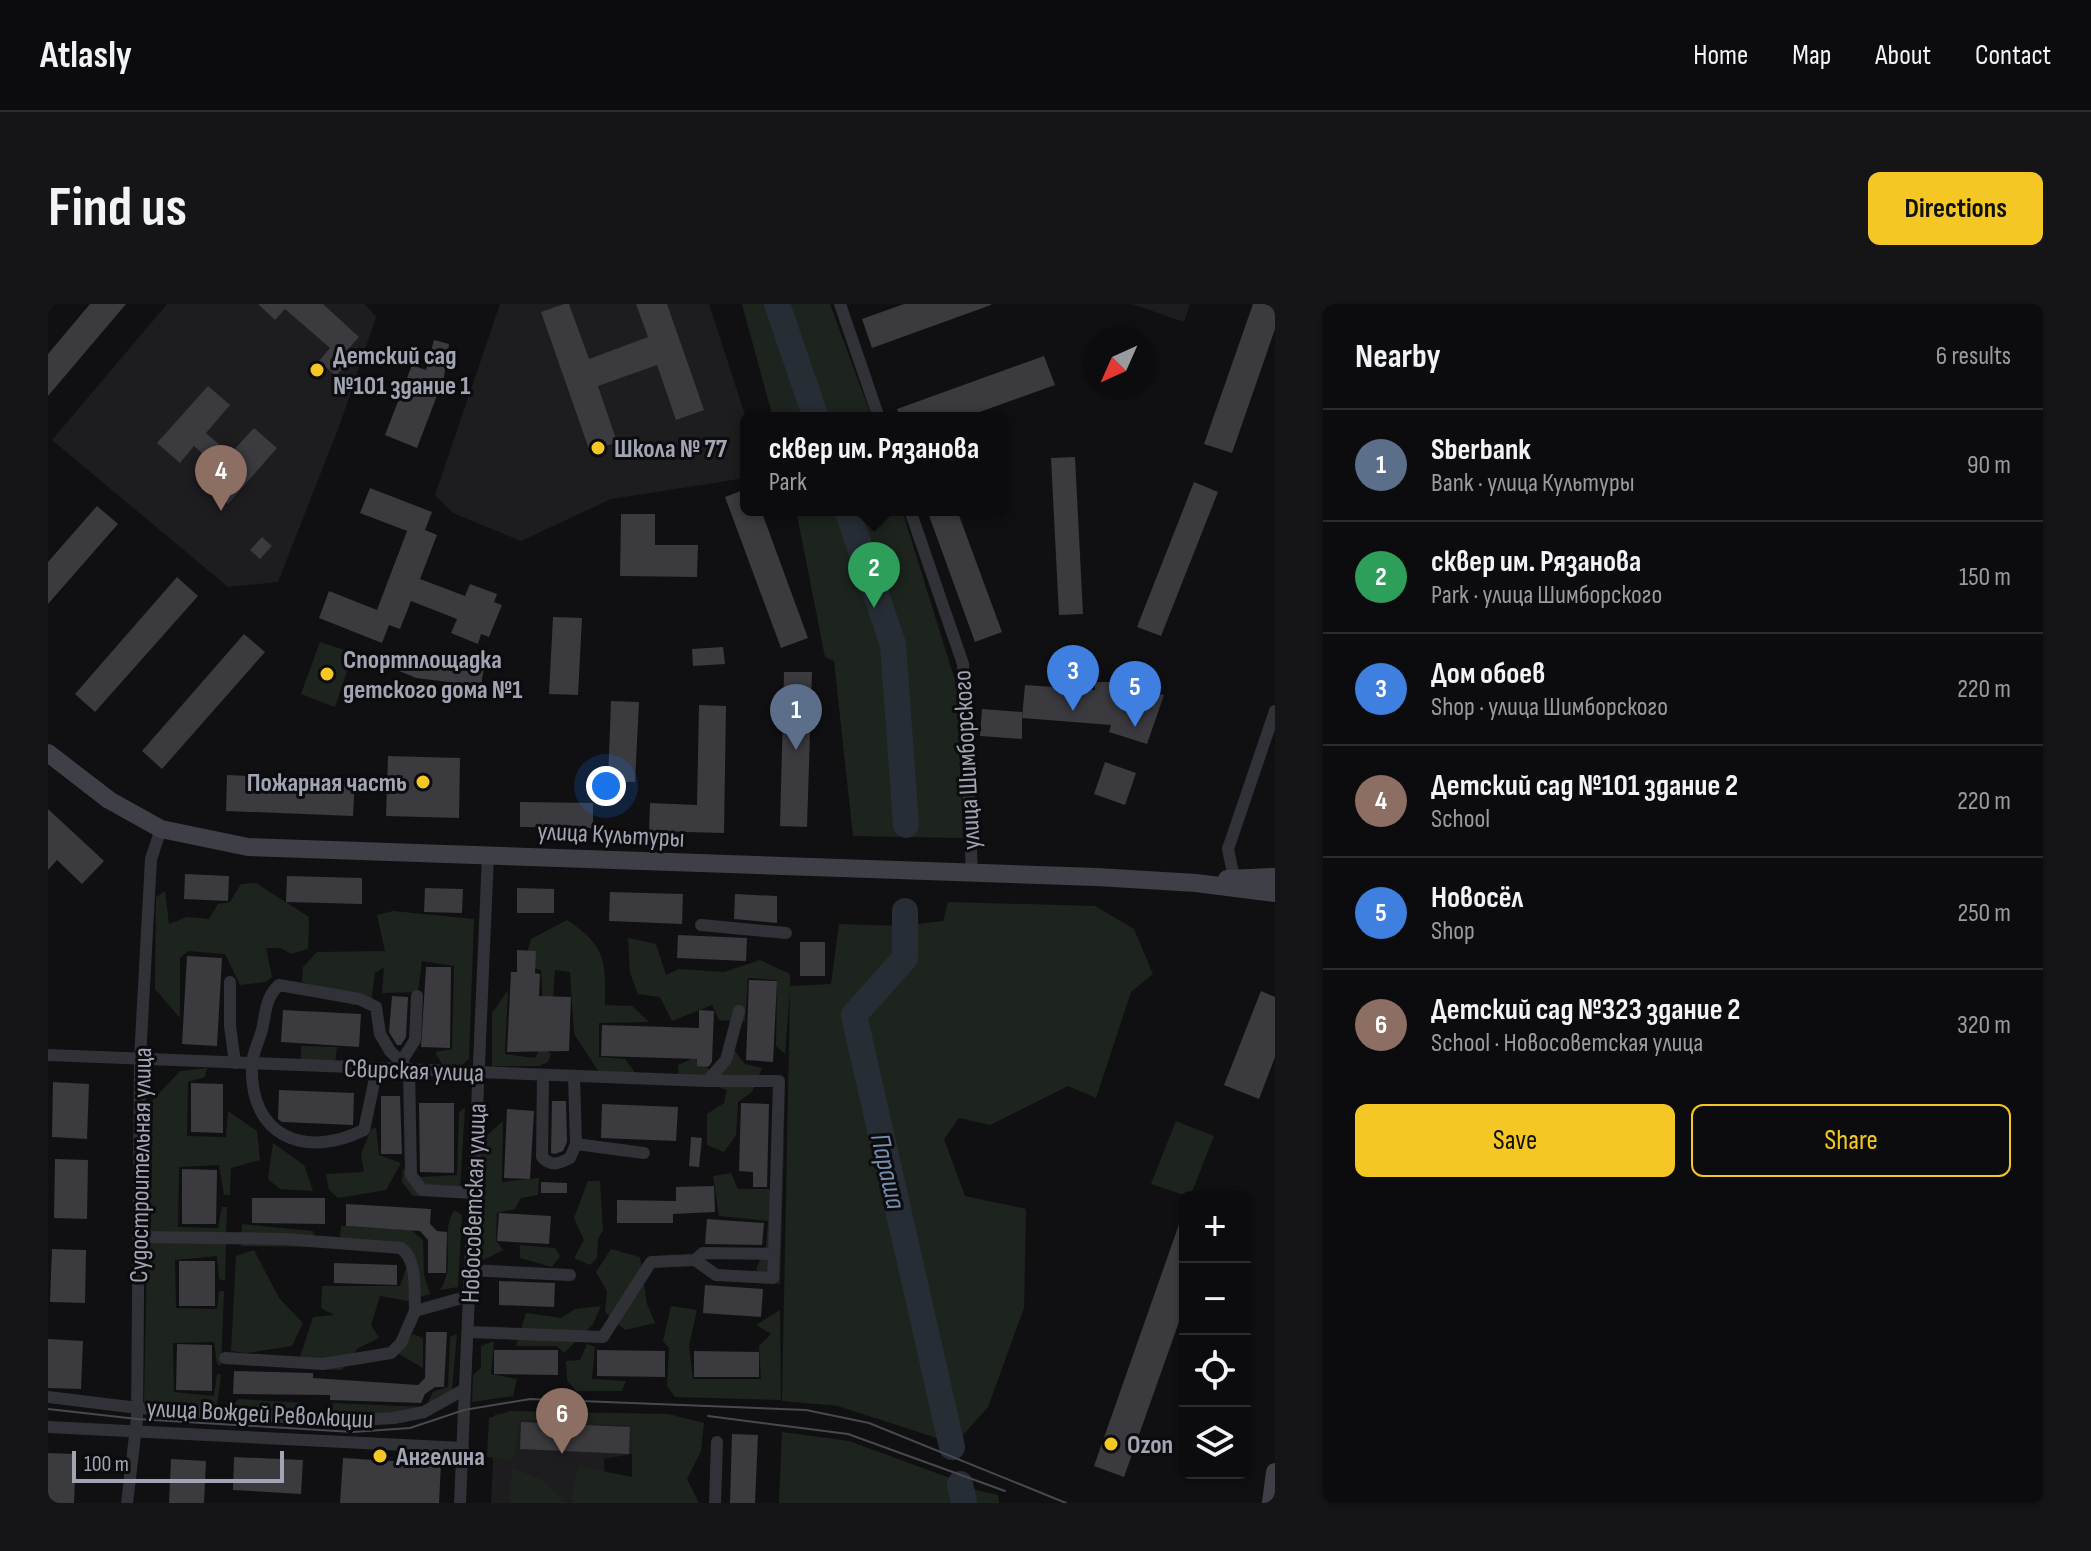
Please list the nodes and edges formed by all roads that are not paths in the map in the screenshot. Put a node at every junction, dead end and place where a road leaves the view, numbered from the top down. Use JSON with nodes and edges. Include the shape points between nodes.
{"nodes":[{"id":1,"x":840,"y":304,"type":"edge"},
{"id":2,"x":877,"y":412,"type":"edge"},
{"id":3,"x":912,"y":516,"type":"edge"},
{"id":4,"x":1275,"y":711,"type":"edge"},
{"id":5,"x":48,"y":753,"type":"edge"},
{"id":6,"x":161,"y":829,"type":"junction"},
{"id":7,"x":488,"y":855,"type":"junction"},
{"id":8,"x":972,"y":874,"type":"junction"},
{"id":9,"x":1275,"y":877,"type":"edge"},
{"id":10,"x":1234,"y":878,"type":"junction"},
{"id":11,"x":1196,"y":883,"type":"junction"},
{"id":12,"x":1275,"y":893,"type":"edge"},
{"id":13,"x":701,"y":925,"type":"dead end"},
{"id":14,"x":786,"y":933,"type":"dead end"},
{"id":15,"x":230,"y":982,"type":"dead end"},
{"id":16,"x":417,"y":996,"type":"dead end"},
{"id":17,"x":739,"y":1011,"type":"dead end"},
{"id":18,"x":48,"y":1055,"type":"edge"},
{"id":19,"x":140,"y":1059,"type":"junction"},
{"id":20,"x":235,"y":1063,"type":"junction"},
{"id":21,"x":252,"y":1064,"type":"junction"},
{"id":22,"x":405,"y":1066,"type":"junction"},
{"id":23,"x":377,"y":1069,"type":"junction"},
{"id":24,"x":479,"y":1073,"type":"junction"},
{"id":25,"x":543,"y":1075,"type":"junction"},
{"id":26,"x":574,"y":1076,"type":"junction"},
{"id":27,"x":707,"y":1081,"type":"junction"},
{"id":28,"x":576,"y":1144,"type":"junction"},
{"id":29,"x":644,"y":1153,"type":"dead end"},
{"id":30,"x":473,"y":1193,"type":"junction"},
{"id":31,"x":139,"y":1237,"type":"junction"},
{"id":32,"x":774,"y":1254,"type":"junction"},
{"id":33,"x":695,"y":1260,"type":"junction"},
{"id":34,"x":470,"y":1270,"type":"junction"},
{"id":35,"x":570,"y":1275,"type":"dead end"},
{"id":36,"x":469,"y":1296,"type":"junction"},
{"id":37,"x":415,"y":1311,"type":"junction"},
{"id":38,"x":468,"y":1332,"type":"junction"},
{"id":39,"x":225,"y":1358,"type":"dead end"},
{"id":40,"x":465,"y":1389,"type":"junction"},
{"id":41,"x":48,"y":1397,"type":"edge"},
{"id":42,"x":138,"y":1408,"type":"junction"},
{"id":43,"x":48,"y":1427,"type":"edge"},
{"id":44,"x":137,"y":1432,"type":"junction"},
{"id":45,"x":717,"y":1442,"type":"dead end"},
{"id":46,"x":463,"y":1448,"type":"junction"},
{"id":47,"x":1275,"y":1472,"type":"edge"},
{"id":48,"x":1275,"y":1494,"type":"edge"},
{"id":49,"x":127,"y":1503,"type":"edge"},
{"id":50,"x":460,"y":1503,"type":"edge"},
{"id":51,"x":715,"y":1503,"type":"edge"},
{"id":52,"x":1271,"y":1503,"type":"edge"}],
"edges":[{"from":1,"to":2,"type":"street"},
{"from":3,"to":8,"type":"street","name":"улица Шимборского","via":[[963,664]]},
{"from":4,"to":10,"type":"street","via":[[1228,849]]},
{"from":5,"to":6,"type":"main road","name":"улица Культуры","via":[[100,793]]},
{"from":6,"to":7,"type":"main road","name":"улица Культуры","via":[[248,847]]},
{"from":6,"to":19,"type":"street","name":"Судостроительная улица","via":[[151,859]]},
{"from":7,"to":8,"type":"main road","name":"улица Культуры"},
{"from":7,"to":24,"type":"street","name":"Новосоветская улица"},
{"from":8,"to":11,"type":"main road","name":"улица Культуры"},
{"from":9,"to":10,"type":"main road","name":"улица Культуры"},
{"from":10,"to":11,"type":"main road","name":"улица Культуры"},
{"from":11,"to":12,"type":"main road","name":"улица Культуры"},
{"from":13,"to":14,"type":"street"},
{"from":15,"to":20,"type":"street"},
{"from":16,"to":22,"type":"street","via":[[415,1040]]},
{"from":17,"to":27,"type":"street","via":[[726,1060]]},
{"from":18,"to":19,"type":"street","name":"Свирская улица"},
{"from":19,"to":20,"type":"street","name":"Свирская улица"},
{"from":19,"to":31,"type":"street","name":"Судостроительная улица"},
{"from":20,"to":21,"type":"street","name":"Свирская улица"},
{"from":21,"to":22,"type":"street","via":[[268,996],[279,985],[359,999],[376,1007],[380,1034]]},
{"from":21,"to":23,"type":"street","name":"Свирская улица"},
{"from":21,"to":23,"type":"street","via":[[256,1100],[273,1131],[297,1143],[345,1140],[364,1130]]},
{"from":22,"to":23,"type":"street","name":"Свирская улица"},
{"from":22,"to":24,"type":"street","name":"Свирская улица"},
{"from":22,"to":30,"type":"street","via":[[411,1175],[422,1190]]},
{"from":24,"to":25,"type":"street","name":"Свирская улица"},
{"from":24,"to":30,"type":"street","name":"Новосоветская улица"},
{"from":25,"to":26,"type":"street","name":"Свирская улица"},
{"from":25,"to":28,"type":"street","via":[[542,1157],[556,1164],[570,1158]]},
{"from":26,"to":27,"type":"street","name":"Свирская улица"},
{"from":26,"to":28,"type":"street"},
{"from":27,"to":32,"type":"street","name":"Свирская улица","via":[[779,1081]]},
{"from":28,"to":29,"type":"street"},
{"from":30,"to":34,"type":"street","name":"Новосоветская улица"},
{"from":31,"to":37,"type":"street","via":[[284,1239],[401,1248],[412,1265]]},
{"from":31,"to":42,"type":"street","name":"Судостроительная улица"},
{"from":32,"to":33,"type":"street","via":[[703,1253]]},
{"from":32,"to":33,"type":"street","via":[[773,1278],[716,1275]]},
{"from":33,"to":38,"type":"street","via":[[651,1262],[603,1337]]},
{"from":34,"to":35,"type":"street"},
{"from":34,"to":36,"type":"street","name":"Новосоветская улица"},
{"from":36,"to":37,"type":"street"},
{"from":36,"to":38,"type":"street","name":"Новосоветская улица"},
{"from":37,"to":39,"type":"street","via":[[391,1353],[323,1364]]},
{"from":38,"to":40,"type":"street","name":"Новосоветская улица"},
{"from":40,"to":42,"type":"street","name":"улица Вождей Революции","via":[[424,1412],[357,1421]]},
{"from":40,"to":46,"type":"street","name":"Новосоветская улица"},
{"from":41,"to":42,"type":"street","name":"улица Вождей Революции"},
{"from":42,"to":44,"type":"street","name":"Судостроительная улица"},
{"from":43,"to":44,"type":"street","name":"улица Вождей Революции"},
{"from":44,"to":46,"type":"street","name":"улица Вождей Революции"},
{"from":44,"to":49,"type":"street","name":"Судостроительная улица"},
{"from":45,"to":51,"type":"street"},
{"from":46,"to":50,"type":"street","name":"Новосоветская улица"},
{"from":47,"to":52,"type":"main road"},
{"from":48,"to":52,"type":"main road"}]}
